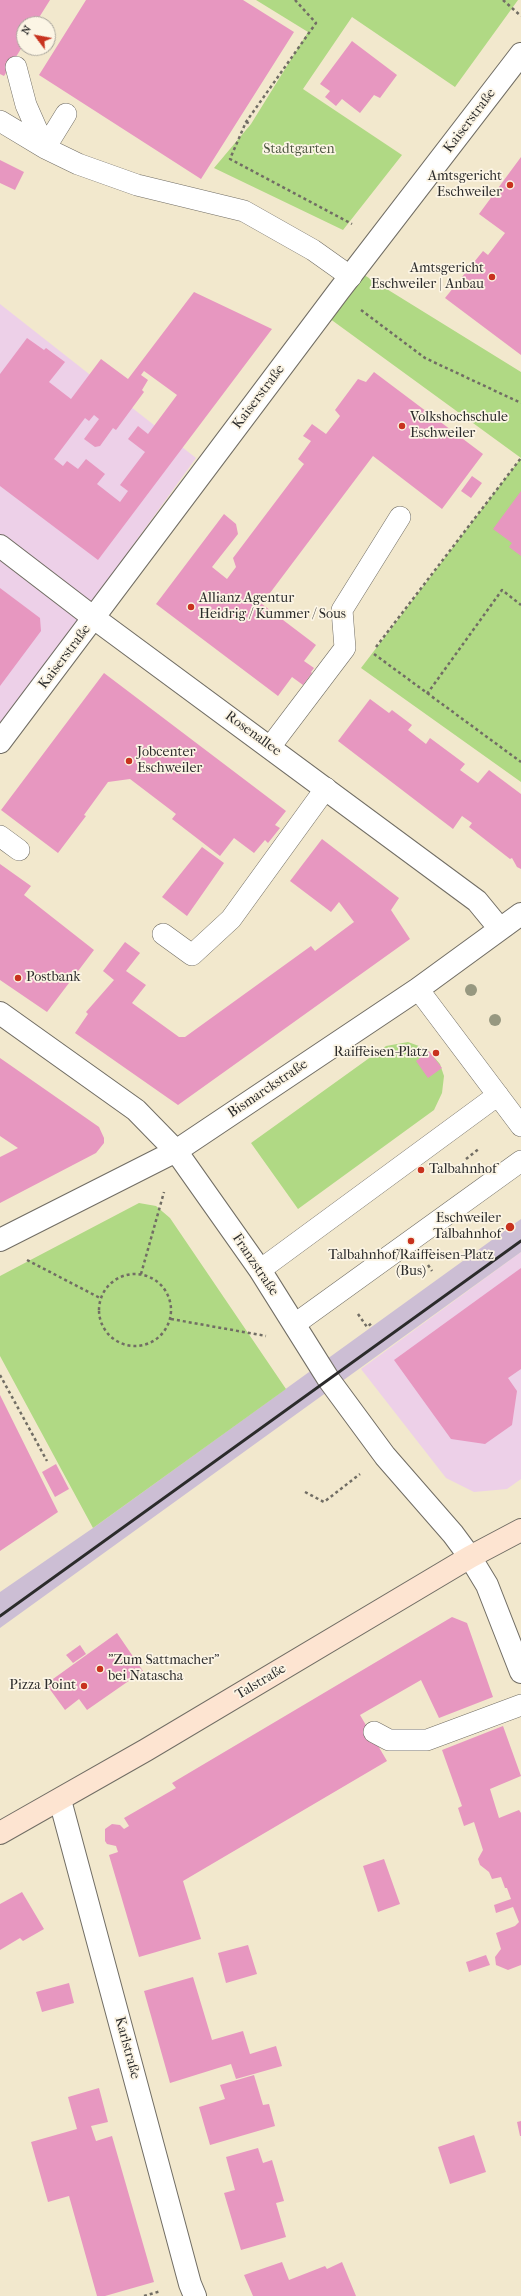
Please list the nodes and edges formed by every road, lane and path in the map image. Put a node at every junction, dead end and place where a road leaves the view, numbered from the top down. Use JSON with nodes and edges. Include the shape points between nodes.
{"nodes":[{"id":1,"x":295,"y":0,"type":"edge"},
{"id":2,"x":503,"y":0,"type":"edge"},
{"id":3,"x":521,"y":16,"type":"edge"},
{"id":4,"x":521,"y":54,"type":"edge"},
{"id":5,"x":16,"y":66,"type":"dead end"},
{"id":6,"x":66,"y":114,"type":"dead end"},
{"id":7,"x":0,"y":121,"type":"edge"},
{"id":8,"x":246,"y":122,"type":"junction"},
{"id":9,"x":251,"y":124,"type":"dead end"},
{"id":10,"x":45,"y":148,"type":"junction"},
{"id":11,"x":378,"y":242,"type":"junction"},
{"id":12,"x":344,"y":285,"type":"junction"},
{"id":13,"x":521,"y":403,"type":"edge"},
{"id":14,"x":521,"y":458,"type":"edge"},
{"id":15,"x":400,"y":517,"type":"dead end"},
{"id":16,"x":0,"y":546,"type":"edge"},
{"id":17,"x":521,"y":605,"type":"edge"},
{"id":18,"x":94,"y":618,"type":"junction"},
{"id":19,"x":372,"y":653,"type":"junction"},
{"id":20,"x":368,"y":658,"type":"dead end"},
{"id":21,"x":427,"y":694,"type":"junction"},
{"id":22,"x":0,"y":742,"type":"edge"},
{"id":23,"x":270,"y":747,"type":"junction"},
{"id":24,"x":521,"y":762,"type":"edge"},
{"id":25,"x":326,"y":788,"type":"junction"},
{"id":26,"x":0,"y":836,"type":"edge"},
{"id":27,"x":19,"y":850,"type":"dead end"},
{"id":28,"x":521,"y":914,"type":"edge"},
{"id":29,"x":500,"y":929,"type":"junction"},
{"id":30,"x":163,"y":934,"type":"dead end"},
{"id":31,"x":418,"y":989,"type":"junction"},
{"id":32,"x":0,"y":1013,"type":"edge"},
{"id":33,"x":498,"y":1095,"type":"junction"},
{"id":34,"x":521,"y":1126,"type":"edge"},
{"id":35,"x":480,"y":1148,"type":"dead end"},
{"id":36,"x":176,"y":1151,"type":"junction"},
{"id":37,"x":466,"y":1158,"type":"dead end"},
{"id":38,"x":521,"y":1162,"type":"edge"},
{"id":39,"x":0,"y":1240,"type":"edge"},
{"id":40,"x":20,"y":1257,"type":"dead end"},
{"id":41,"x":428,"y":1264,"type":"dead end"},
{"id":42,"x":260,"y":1270,"type":"junction"},
{"id":43,"x":432,"y":1271,"type":"dead end"},
{"id":44,"x":141,"y":1274,"type":"junction"},
{"id":45,"x":100,"y":1298,"type":"junction"},
{"id":46,"x":171,"y":1319,"type":"junction"},
{"id":47,"x":373,"y":1322,"type":"dead end"},
{"id":48,"x":369,"y":1325,"type":"dead end"},
{"id":49,"x":300,"y":1334,"type":"junction"},
{"id":50,"x":0,"y":1375,"type":"edge"},
{"id":51,"x":385,"y":1456,"type":"junction"},
{"id":52,"x":47,"y":1461,"type":"dead end"},
{"id":53,"x":305,"y":1492,"type":"dead end"},
{"id":54,"x":521,"y":1530,"type":"edge"},
{"id":55,"x":470,"y":1557,"type":"junction"},
{"id":56,"x":521,"y":1672,"type":"edge"},
{"id":57,"x":521,"y":1705,"type":"edge"},
{"id":58,"x":374,"y":1732,"type":"dead end"},
{"id":59,"x":60,"y":1800,"type":"junction"},
{"id":60,"x":0,"y":1833,"type":"edge"},
{"id":61,"x":195,"y":2296,"type":"edge"}],
"edges":[{"from":1,"to":8,"type":"path","via":[[316,22]]},
{"from":2,"to":3,"type":"path"},
{"from":4,"to":11,"type":"street","name":"Kaiserstraße"},
{"from":5,"to":10,"type":"lane","via":[[26,105]]},
{"from":6,"to":10,"type":"lane"},
{"from":7,"to":10,"type":"lane"},
{"from":8,"to":9,"type":"path"},
{"from":8,"to":11,"type":"path","via":[[230,159],[347,220]]},
{"from":10,"to":12,"type":"lane","via":[[78,164],[137,185],[244,211],[313,250]]},
{"from":11,"to":12,"type":"street","name":"Kaiserstraße"},
{"from":12,"to":13,"type":"path","via":[[425,358]]},
{"from":12,"to":18,"type":"street","name":"Kaiserstraße"},
{"from":14,"to":19,"type":"path"},
{"from":15,"to":23,"type":"lane","via":[[342,610],[345,648]]},
{"from":16,"to":18,"type":"street","name":"Rosenallee"},
{"from":17,"to":21,"type":"path","via":[[502,590]]},
{"from":18,"to":22,"type":"street","name":"Kaiserstraße"},
{"from":18,"to":23,"type":"street","name":"Rosenallee"},
{"from":19,"to":20,"type":"path"},
{"from":19,"to":21,"type":"path"},
{"from":21,"to":24,"type":"path"},
{"from":23,"to":25,"type":"street","name":"Rosenallee"},
{"from":25,"to":29,"type":"street","name":"Rosenallee","via":[[477,900]]},
{"from":25,"to":30,"type":"lane","via":[[231,919],[192,955]]},
{"from":26,"to":27,"type":"lane"},
{"from":28,"to":29,"type":"street","name":"Bismarckstraße"},
{"from":29,"to":31,"type":"street","name":"Bismarckstraße"},
{"from":31,"to":33,"type":"lane"},
{"from":31,"to":36,"type":"street","name":"Bismarckstraße"},
{"from":32,"to":36,"type":"street","name":"Franzstraße","via":[[136,1110]]},
{"from":33,"to":34,"type":"lane"},
{"from":33,"to":42,"type":"lane"},
{"from":35,"to":37,"type":"path"},
{"from":36,"to":39,"type":"street","name":"Bismarckstraße"},
{"from":36,"to":42,"type":"street","name":"Franzstraße"},
{"from":36,"to":44,"type":"path"},
{"from":38,"to":49,"type":"lane"},
{"from":40,"to":45,"type":"path"},
{"from":41,"to":43,"type":"path"},
{"from":42,"to":49,"type":"street","name":"Franzstraße"},
{"from":44,"to":45,"type":"path","via":[[121,1276],[105,1289]]},
{"from":44,"to":46,"type":"path","via":[[155,1279],[170,1300]]},
{"from":45,"to":46,"type":"path","via":[[101,1325],[116,1342],[134,1347],[159,1338]]},
{"from":46,"to":49,"type":"path"},
{"from":47,"to":48,"type":"path"},
{"from":49,"to":51,"type":"street","name":"Franzstraße","via":[[329,1380]]},
{"from":50,"to":52,"type":"path"},
{"from":51,"to":53,"type":"path","via":[[324,1502]]},
{"from":51,"to":55,"type":"street","name":"Franzstraße"},
{"from":54,"to":55,"type":"main road","name":"Talstraße"},
{"from":55,"to":56,"type":"street","name":"Franzstraße","via":[[487,1585]]},
{"from":55,"to":59,"type":"main road","name":"Talstraße"},
{"from":57,"to":58,"type":"lane","via":[[427,1740],[389,1740]]},
{"from":59,"to":60,"type":"main road","name":"Talstraße"},
{"from":59,"to":61,"type":"street","name":"Karlstraße"}]}
